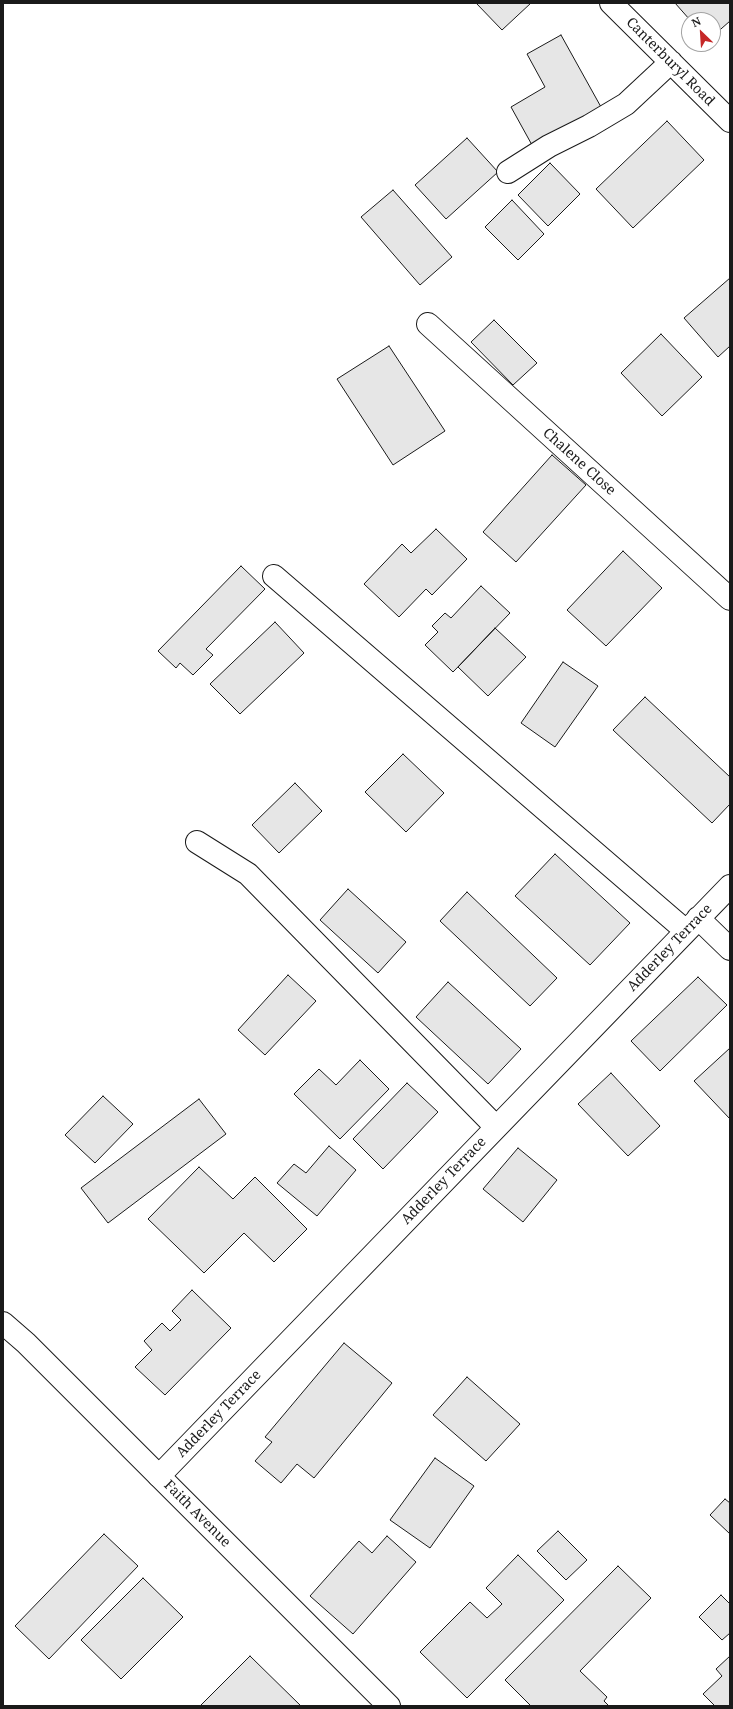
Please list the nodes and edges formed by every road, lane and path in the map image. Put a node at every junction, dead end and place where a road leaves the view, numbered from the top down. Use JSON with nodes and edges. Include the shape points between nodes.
{"nodes":[{"id":1,"x":611,"y":3,"type":"edge"},
{"id":2,"x":671,"y":62,"type":"junction"},
{"id":3,"x":730,"y":121,"type":"edge"},
{"id":4,"x":508,"y":172,"type":"dead end"},
{"id":5,"x":428,"y":324,"type":"dead end"},
{"id":6,"x":274,"y":576,"type":"dead end"},
{"id":7,"x":730,"y":599,"type":"edge"},
{"id":8,"x":197,"y":842,"type":"dead end"},
{"id":9,"x":730,"y":886,"type":"edge"},
{"id":10,"x":692,"y":925,"type":"junction"},
{"id":11,"x":730,"y":949,"type":"edge"},
{"id":12,"x":496,"y":1128,"type":"junction"},
{"id":13,"x":3,"y":1323,"type":"edge"},
{"id":14,"x":158,"y":1476,"type":"junction"},
{"id":15,"x":389,"y":1706,"type":"edge"}],
"edges":[{"from":1,"to":2,"type":"street","name":"Canterburyl Road"},
{"from":2,"to":3,"type":"street","name":"Canterburyl Road"},
{"from":2,"to":4,"type":"street","via":[[626,104],[549,146]]},
{"from":5,"to":7,"type":"street","name":"Chalene Close"},
{"from":6,"to":10,"type":"street"},
{"from":8,"to":12,"type":"street","via":[[248,874]]},
{"from":9,"to":10,"type":"street","name":"Adderley Terrace"},
{"from":10,"to":11,"type":"street"},
{"from":10,"to":12,"type":"street","name":"Adderley Terrace"},
{"from":12,"to":14,"type":"street","name":"Adderley Terrace"},
{"from":13,"to":14,"type":"street","name":"Faith Avenue"},
{"from":14,"to":15,"type":"street","name":"Faith Avenue"}]}
